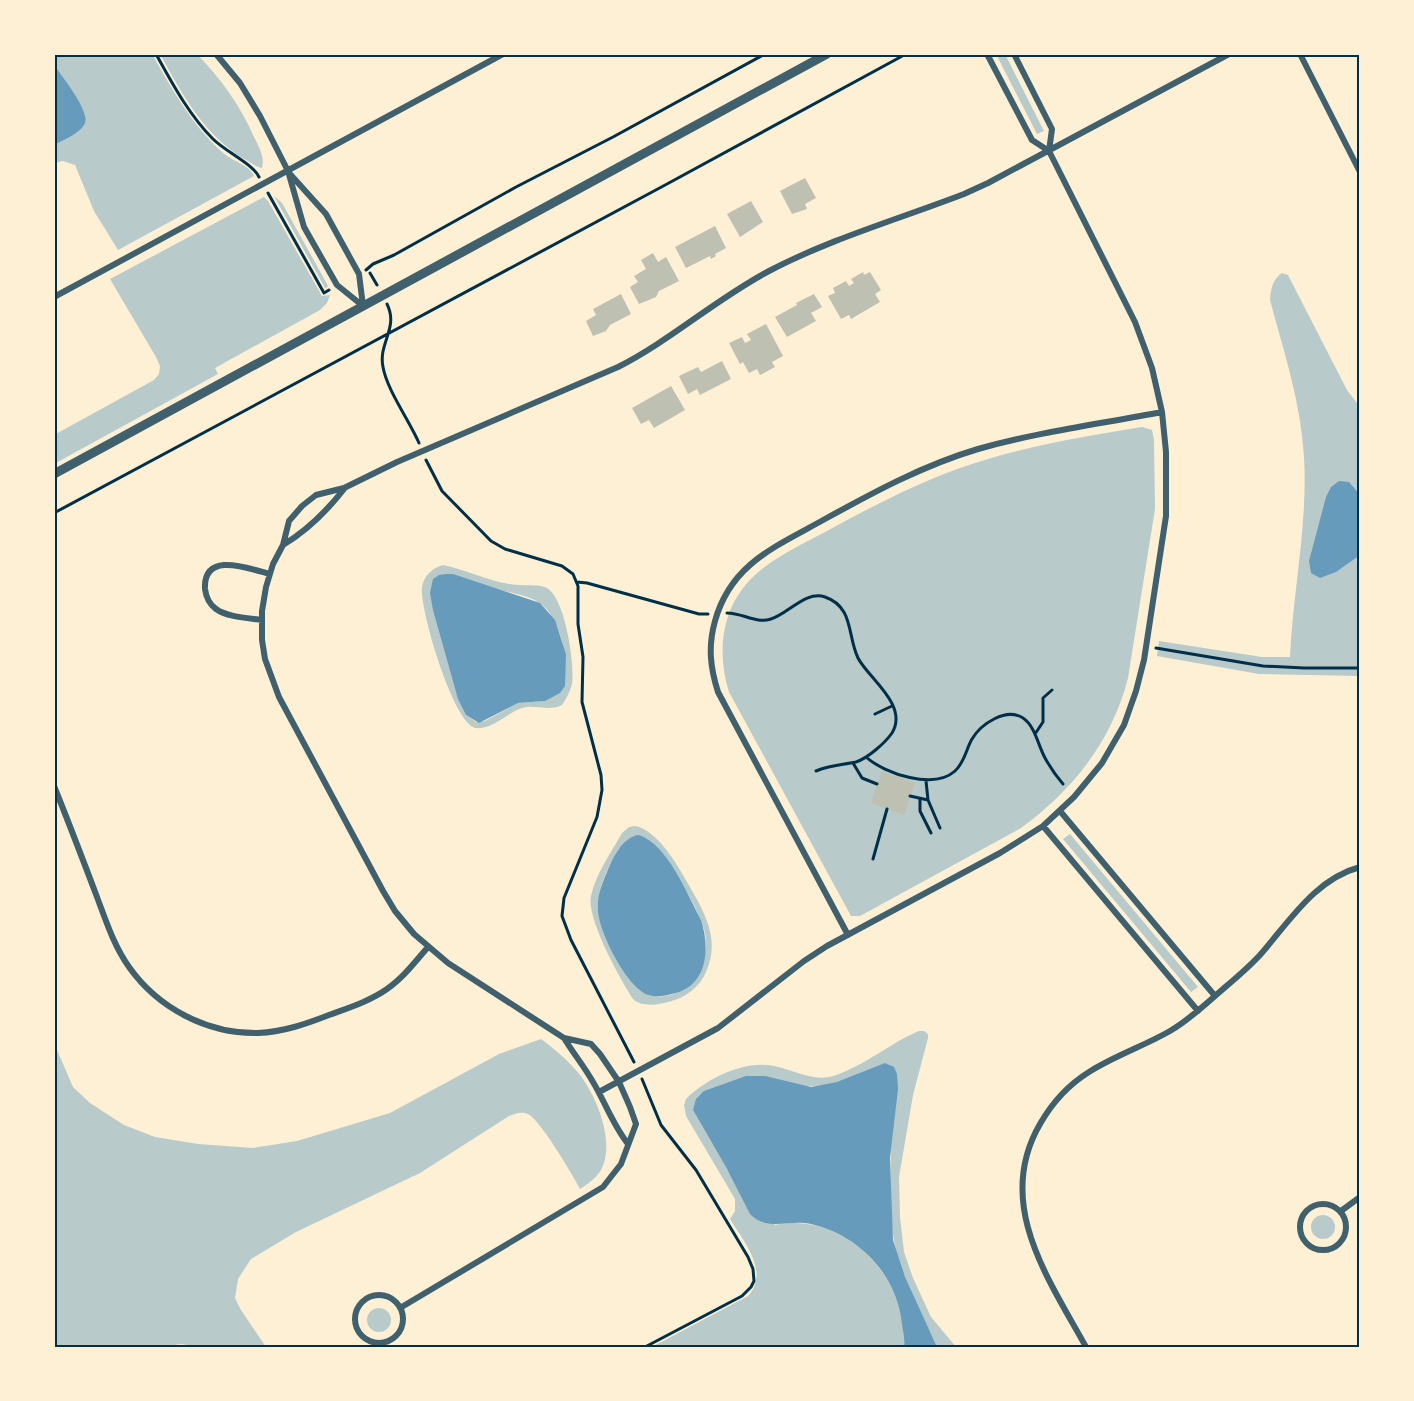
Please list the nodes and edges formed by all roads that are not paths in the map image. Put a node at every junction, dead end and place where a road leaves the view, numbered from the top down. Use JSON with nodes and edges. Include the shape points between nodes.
{"nodes":[{"id":1,"x":216,"y":54,"type":"edge"},
{"id":2,"x":503,"y":54,"type":"edge"},
{"id":3,"x":827,"y":54,"type":"edge"},
{"id":4,"x":987,"y":54,"type":"edge"},
{"id":5,"x":1014,"y":54,"type":"edge"},
{"id":6,"x":1229,"y":54,"type":"edge"},
{"id":7,"x":1300,"y":54,"type":"edge"},
{"id":8,"x":1049,"y":151,"type":"junction"},
{"id":9,"x":288,"y":171,"type":"junction"},
{"id":10,"x":1360,"y":172,"type":"edge"},
{"id":11,"x":54,"y":297,"type":"edge"},
{"id":12,"x":363,"y":306,"type":"junction"},
{"id":13,"x":1162,"y":412,"type":"junction"},
{"id":14,"x":54,"y":474,"type":"edge"},
{"id":15,"x":344,"y":488,"type":"junction"},
{"id":16,"x":283,"y":545,"type":"junction"},
{"id":17,"x":270,"y":574,"type":"junction"},
{"id":18,"x":262,"y":620,"type":"junction"},
{"id":19,"x":54,"y":786,"type":"edge"},
{"id":20,"x":1060,"y":811,"type":"junction"},
{"id":21,"x":1043,"y":826,"type":"junction"},
{"id":22,"x":1360,"y":867,"type":"edge"},
{"id":23,"x":848,"y":935,"type":"junction"},
{"id":24,"x":428,"y":947,"type":"junction"},
{"id":25,"x":1215,"y":996,"type":"junction"},
{"id":26,"x":1198,"y":1011,"type":"junction"},
{"id":27,"x":564,"y":1038,"type":"junction"},
{"id":28,"x":619,"y":1082,"type":"junction"},
{"id":29,"x":599,"y":1092,"type":"junction"},
{"id":30,"x":628,"y":1144,"type":"junction"},
{"id":31,"x":1360,"y":1197,"type":"edge"},
{"id":32,"x":1341,"y":1211,"type":"junction"},
{"id":33,"x":400,"y":1308,"type":"junction"},
{"id":34,"x":1086,"y":1347,"type":"edge"}],
"edges":[{"from":1,"to":9,"type":"street","via":[[248,96]]},
{"from":2,"to":9,"type":"street"},
{"from":3,"to":12,"type":"street"},
{"from":4,"to":8,"type":"street","via":[[1032,140]]},
{"from":5,"to":8,"type":"street","via":[[1052,129]]},
{"from":6,"to":8,"type":"street"},
{"from":7,"to":10,"type":"street"},
{"from":8,"to":13,"type":"street","via":[[1136,322]]},
{"from":8,"to":15,"type":"street","via":[[964,194],[789,261],[618,367]]},
{"from":9,"to":11,"type":"street"},
{"from":9,"to":12,"type":"street","via":[[326,214],[359,274]]},
{"from":9,"to":12,"type":"street","via":[[304,227],[337,285]]},
{"from":12,"to":14,"type":"street"},
{"from":13,"to":20,"type":"street","via":[[1166,516],[1136,691],[1117,738],[1093,775]]},
{"from":13,"to":23,"type":"street","via":[[1016,440],[918,472],[768,551],[745,568],[728,589],[717,614],[710,650],[718,692]]},
{"from":15,"to":16,"type":"street","via":[[309,528]]},
{"from":15,"to":16,"type":"street","via":[[316,495],[302,506],[289,520]]},
{"from":16,"to":17,"type":"street"},
{"from":17,"to":18,"type":"street"},
{"from":17,"to":18,"type":"street","via":[[223,564],[212,570],[205,583],[207,598],[214,608]]},
{"from":18,"to":24,"type":"street","via":[[266,665],[279,697],[383,891],[406,925]]},
{"from":19,"to":24,"type":"street","via":[[107,925],[126,963],[157,998],[192,1019],[213,1027],[249,1032],[302,1025],[385,991]]},
{"from":20,"to":21,"type":"street"},
{"from":20,"to":25,"type":"street"},
{"from":21,"to":23,"type":"street"},
{"from":21,"to":26,"type":"street"},
{"from":22,"to":25,"type":"street","via":[[1336,877],[1314,893],[1250,966]]},
{"from":23,"to":28,"type":"street","via":[[804,961],[718,1028]]},
{"from":24,"to":27,"type":"street"},
{"from":25,"to":26,"type":"street"},
{"from":26,"to":34,"type":"street","via":[[1170,1031],[1074,1083],[1049,1109],[1029,1149],[1022,1186],[1027,1230]]},
{"from":27,"to":28,"type":"street","via":[[591,1044]]},
{"from":27,"to":29,"type":"street"},
{"from":28,"to":29,"type":"street"},
{"from":28,"to":30,"type":"street","via":[[636,1124]]},
{"from":29,"to":30,"type":"street","via":[[616,1129]]},
{"from":30,"to":33,"type":"street","via":[[615,1175],[598,1191]]},
{"from":31,"to":32,"type":"street"},
{"from":32,"to":32,"type":"street","via":[[1322,1203],[1304,1213],[1300,1223],[1306,1242],[1324,1250],[1335,1247],[1347,1231]]},
{"from":33,"to":33,"type":"street","via":[[403,1323],[389,1341],[373,1342],[360,1334],[357,1312],[366,1299],[389,1298]]}]}
